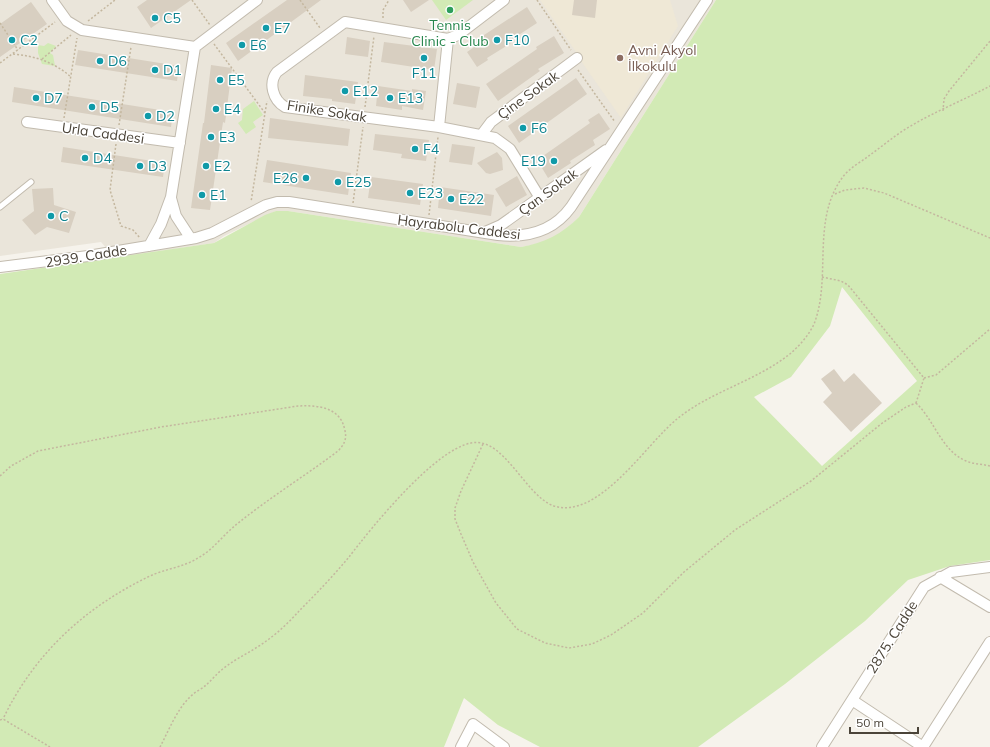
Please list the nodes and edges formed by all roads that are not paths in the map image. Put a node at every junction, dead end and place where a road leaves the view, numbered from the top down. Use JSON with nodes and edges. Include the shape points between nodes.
{"nodes":[{"id":1,"x":52,"y":0,"type":"edge"},
{"id":2,"x":257,"y":0,"type":"edge"},
{"id":3,"x":504,"y":0,"type":"edge"},
{"id":4,"x":706,"y":0,"type":"edge"},
{"id":5,"x":448,"y":39,"type":"junction"},
{"id":6,"x":195,"y":47,"type":"junction"},
{"id":7,"x":575,"y":60,"type":"road end"},
{"id":8,"x":27,"y":122,"type":"dead end"},
{"id":9,"x":439,"y":127,"type":"junction"},
{"id":10,"x":482,"y":134,"type":"junction"},
{"id":11,"x":180,"y":143,"type":"junction"},
{"id":12,"x":612,"y":145,"type":"junction"},
{"id":13,"x":31,"y":182,"type":"dead end"},
{"id":14,"x":171,"y":197,"type":"junction"},
{"id":15,"x":540,"y":198,"type":"junction"},
{"id":16,"x":0,"y":207,"type":"edge"},
{"id":17,"x":480,"y":232,"type":"junction"},
{"id":18,"x":191,"y":239,"type":"junction"},
{"id":19,"x":171,"y":242,"type":"joint"},
{"id":20,"x":145,"y":247,"type":"junction"},
{"id":21,"x":0,"y":267,"type":"edge"},
{"id":22,"x":990,"y":567,"type":"edge"},
{"id":23,"x":940,"y":577,"type":"junction"},
{"id":24,"x":990,"y":607,"type":"edge"},
{"id":25,"x":990,"y":642,"type":"edge"},
{"id":26,"x":852,"y":700,"type":"junction"},
{"id":27,"x":461,"y":747,"type":"edge"},
{"id":28,"x":504,"y":747,"type":"edge"},
{"id":29,"x":822,"y":747,"type":"edge"},
{"id":30,"x":923,"y":747,"type":"edge"}],
"edges":[{"from":1,"to":6,"type":"street","via":[[71,24],[79,29]]},
{"from":2,"to":6,"type":"street"},
{"from":3,"to":5,"type":"street","via":[[458,35]]},
{"from":4,"to":12,"type":"street","name":"Hayrabolu Caddesi"},
{"from":5,"to":9,"type":"street"},
{"from":5,"to":9,"type":"street","name":"Finike Sokak","via":[[348,22],[340,24],[275,74],[273,80],[273,91],[285,107]]},
{"from":6,"to":11,"type":"street"},
{"from":7,"to":10,"type":"street","name":"Çine Sokak","via":[[491,122]]},
{"from":8,"to":11,"type":"street","name":"Urla Caddesi"},
{"from":9,"to":10,"type":"street","name":"Finike Sokak"},
{"from":10,"to":15,"type":"street","name":"Finike Sokak","via":[[500,140],[508,146]]},
{"from":11,"to":14,"type":"street"},
{"from":12,"to":15,"type":"street","name":"Çan Sokak"},
{"from":12,"to":17,"type":"street","name":"Hayrabolu Caddesi","via":[[572,207],[552,226],[527,235],[506,236]]},
{"from":13,"to":16,"type":"lane"},
{"from":14,"to":18,"type":"street","via":[[176,216]]},
{"from":14,"to":20,"type":"street","via":[[164,218]]},
{"from":15,"to":17,"type":"street","name":"Çan Sokak","via":[[501,225]]},
{"from":17,"to":18,"type":"street","name":"Hayrabolu Caddesi","via":[[289,202],[272,203],[212,233]]},
{"from":18,"to":19,"type":"street","name":"Hayrabolu Caddesi"},
{"from":19,"to":20,"type":"street","name":"2939. Cadde"},
{"from":20,"to":21,"type":"street","name":"2939. Cadde"},
{"from":22,"to":23,"type":"street","name":"2875. Cadde","via":[[961,570]]},
{"from":23,"to":24,"type":"street"},
{"from":23,"to":26,"type":"street","name":"2875. Cadde","via":[[924,587]]},
{"from":25,"to":30,"type":"street"},
{"from":26,"to":29,"type":"street","name":"2875. Cadde"},
{"from":26,"to":30,"type":"street"},
{"from":27,"to":28,"type":"street","via":[[473,724]]}]}
